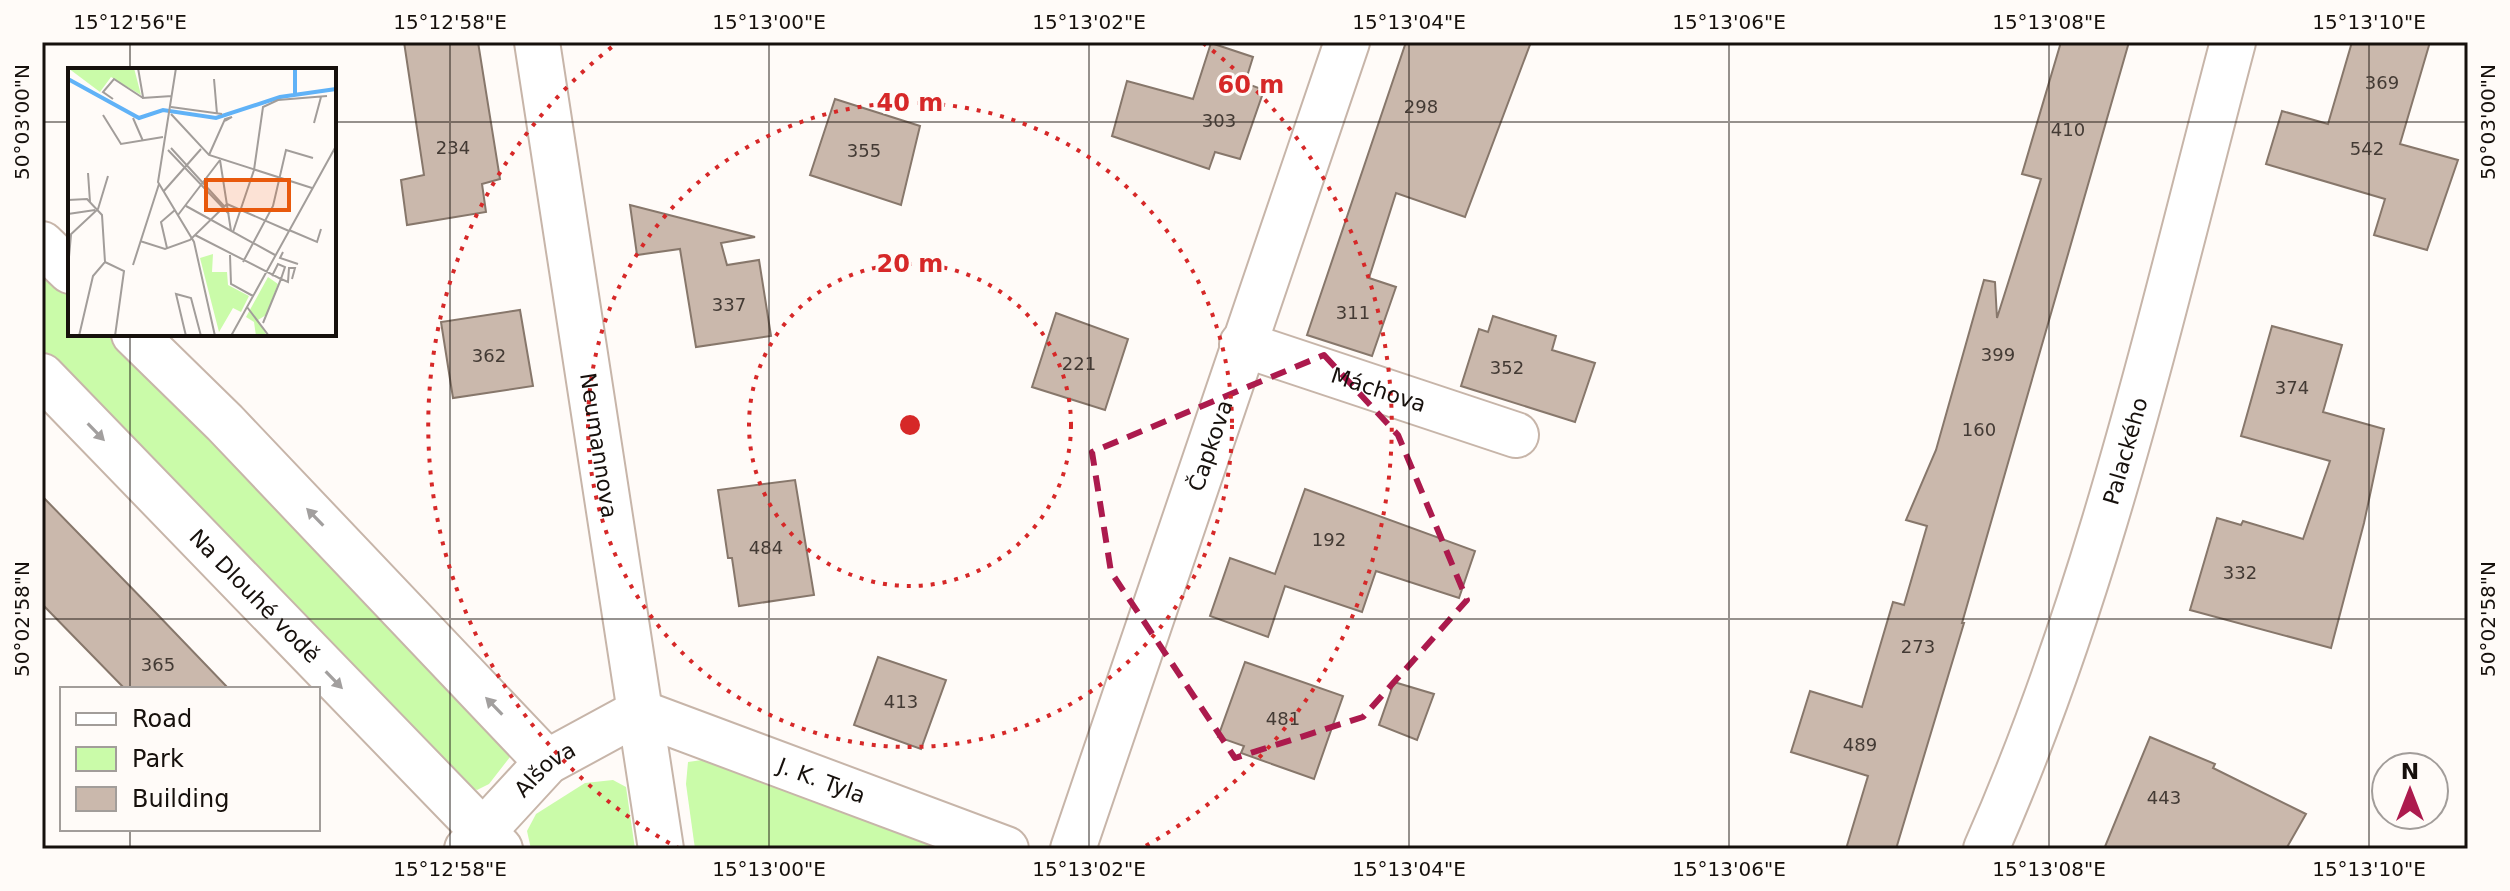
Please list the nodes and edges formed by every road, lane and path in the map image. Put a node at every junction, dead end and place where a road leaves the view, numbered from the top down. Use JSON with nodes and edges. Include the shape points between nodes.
{"nodes":[{"id":1,"x":537,"y":42,"type":"edge"},
{"id":2,"x":1347,"y":42,"type":"edge"},
{"id":3,"x":2233,"y":42,"type":"edge"},
{"id":4,"x":42,"y":244,"type":"edge"},
{"id":5,"x":68,"y":269,"type":"edge"},
{"id":6,"x":136,"y":336,"type":"edge"},
{"id":7,"x":1242,"y":344,"type":"junction"},
{"id":8,"x":42,"y":376,"type":"edge"},
{"id":9,"x":1516,"y":435,"type":"dead end"},
{"id":10,"x":639,"y":712,"type":"junction"},
{"id":11,"x":547,"y":762,"type":"junction"},
{"id":12,"x":483,"y":844,"type":"edge"},
{"id":13,"x":661,"y":849,"type":"edge"},
{"id":14,"x":1006,"y":849,"type":"edge"},
{"id":15,"x":1073,"y":849,"type":"edge"},
{"id":16,"x":1986,"y":849,"type":"edge"}],
"edges":[{"from":1,"to":10,"type":"street","name":"Neumannova"},
{"from":2,"to":7,"type":"street","name":"Čapkova"},
{"from":3,"to":16,"type":"street","name":"Palackého","via":[[2095,562],[2017,780]]},
{"from":4,"to":5,"type":"street"},
{"from":11,"to":6,"type":"street","one_way":true},
{"from":7,"to":9,"type":"street","name":"Máchova"},
{"from":7,"to":15,"type":"street","name":"Čapkova"},
{"from":8,"to":12,"type":"street","name":"Na Dlouhé vodě","one_way":true},
{"from":10,"to":11,"type":"street","name":"Alšova"},
{"from":10,"to":13,"type":"street","name":"Neumannova"},
{"from":10,"to":14,"type":"street","name":"J. K. Tyla"},
{"from":11,"to":12,"type":"street","name":"Alšova"}]}
